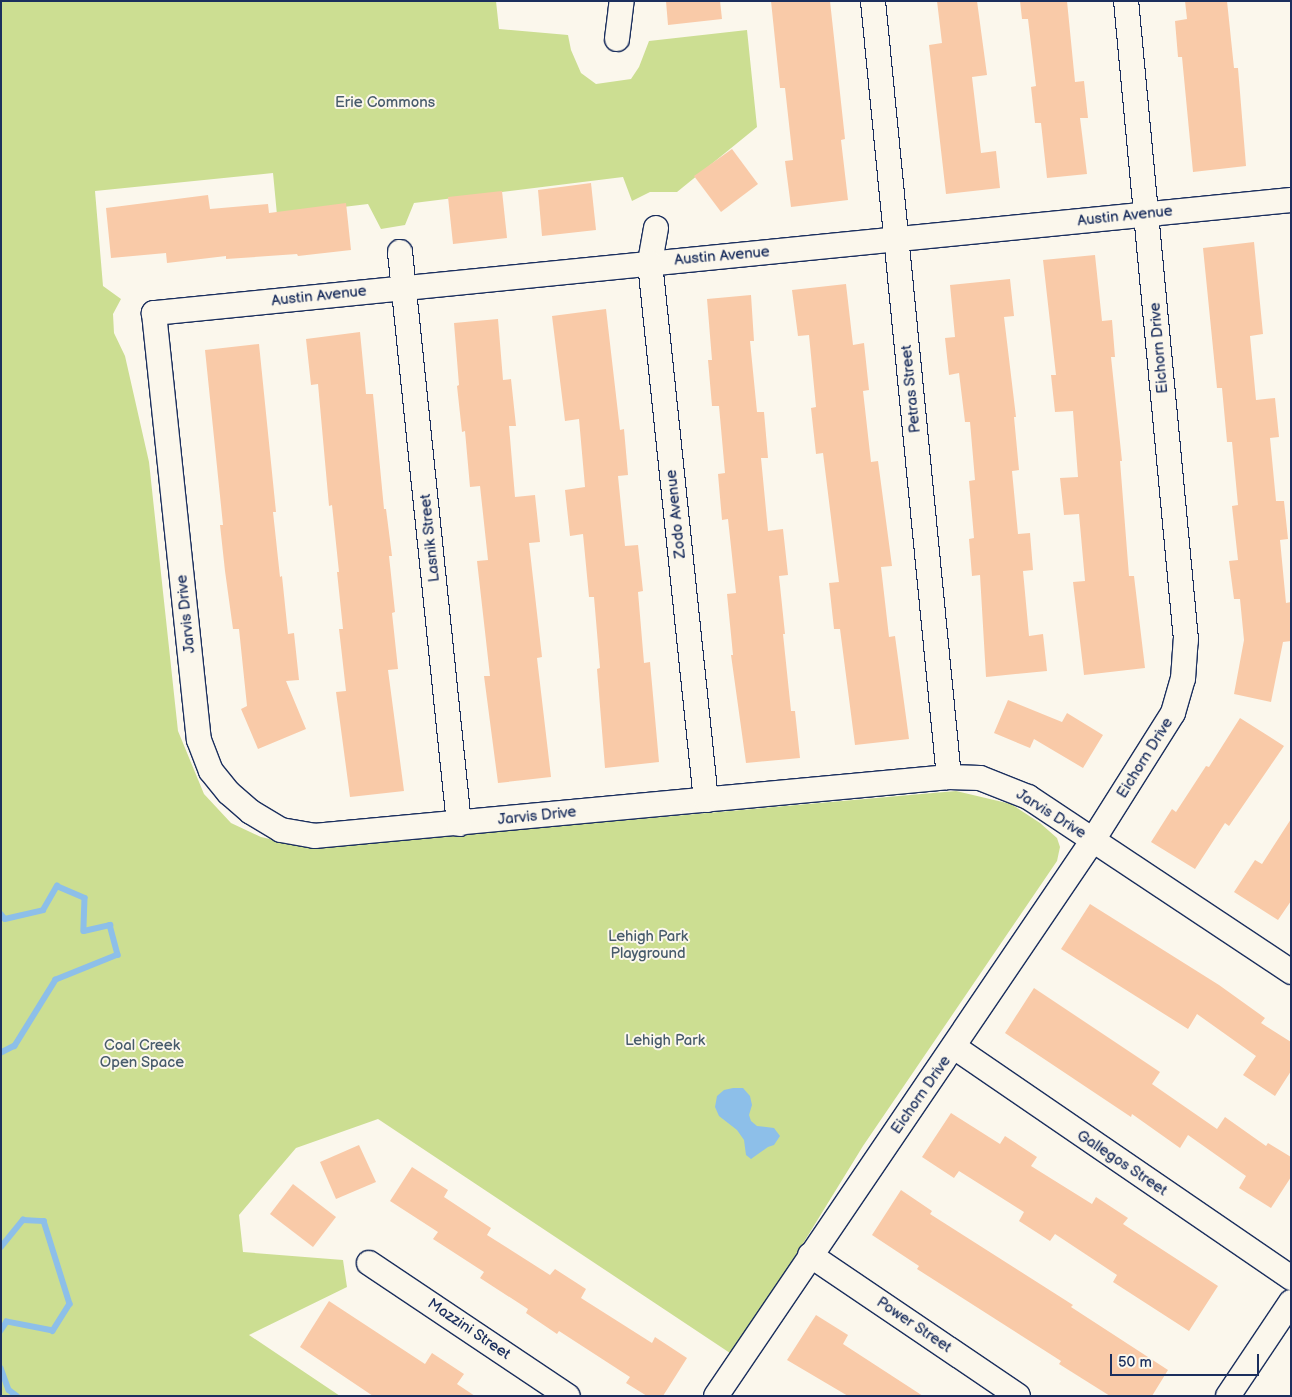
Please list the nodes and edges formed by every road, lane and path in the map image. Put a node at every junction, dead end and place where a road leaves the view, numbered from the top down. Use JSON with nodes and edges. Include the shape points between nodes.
{"nodes":[{"id":1,"x":622,"y":1,"type":"edge"},
{"id":2,"x":873,"y":1,"type":"edge"},
{"id":3,"x":1126,"y":1,"type":"edge"},
{"id":4,"x":617,"y":39,"type":"dead end"},
{"id":5,"x":1291,"y":200,"type":"edge"},
{"id":6,"x":1147,"y":213,"type":"junction"},
{"id":7,"x":656,"y":228,"type":"dead end"},
{"id":8,"x":897,"y":239,"type":"junction"},
{"id":9,"x":400,"y":252,"type":"dead end"},
{"id":10,"x":650,"y":263,"type":"junction"},
{"id":11,"x":404,"y":287,"type":"junction"},
{"id":12,"x":154,"y":313,"type":"joint"},
{"id":13,"x":949,"y":777,"type":"junction"},
{"id":14,"x":706,"y":800,"type":"junction"},
{"id":15,"x":459,"y":824,"type":"junction"},
{"id":16,"x":1093,"y":840,"type":"junction"},
{"id":17,"x":1291,"y":972,"type":"edge"},
{"id":18,"x":954,"y":1048,"type":"junction"},
{"id":19,"x":810,"y":1255,"type":"junction"},
{"id":20,"x":369,"y":1263,"type":"dead end"},
{"id":21,"x":1291,"y":1278,"type":"edge"},
{"id":22,"x":1291,"y":1302,"type":"edge"},
{"id":23,"x":568,"y":1396,"type":"edge"},
{"id":24,"x":716,"y":1396,"type":"edge"},
{"id":25,"x":1018,"y":1396,"type":"edge"},
{"id":26,"x":1228,"y":1396,"type":"edge"}],
"edges":[{"from":1,"to":4,"type":"street"},
{"from":2,"to":8,"type":"street","name":"Petras Street"},
{"from":3,"to":6,"type":"street","name":"Eichorn Drive"},
{"from":5,"to":6,"type":"street","name":"Austin Avenue"},
{"from":6,"to":8,"type":"street","name":"Austin Avenue"},
{"from":6,"to":16,"type":"street","name":"Eichorn Drive","via":[[1186,640],[1183,679],[1173,713]]},
{"from":7,"to":10,"type":"street","name":"Zodo Avenue"},
{"from":8,"to":10,"type":"street","name":"Austin Avenue"},
{"from":8,"to":13,"type":"street","name":"Petras Street"},
{"from":9,"to":11,"type":"street","name":"Lasnik Street"},
{"from":10,"to":11,"type":"street","name":"Austin Avenue"},
{"from":10,"to":14,"type":"street","name":"Zodo Avenue"},
{"from":11,"to":12,"type":"street","name":"Austin Avenue"},
{"from":11,"to":15,"type":"street","name":"Lasnik Street"},
{"from":12,"to":15,"type":"street","name":"Jarvis Drive","via":[[199,740],[211,771],[251,812],[281,830],[314,836]]},
{"from":13,"to":14,"type":"street","name":"Jarvis Drive"},
{"from":13,"to":16,"type":"street","name":"Jarvis Drive","via":[[980,778],[1000,784],[1028,797]]},
{"from":14,"to":15,"type":"street","name":"Jarvis Drive"},
{"from":16,"to":17,"type":"street","name":"Jarvis Drive"},
{"from":16,"to":18,"type":"street","name":"Eichorn Drive"},
{"from":18,"to":19,"type":"street","name":"Eichorn Drive"},
{"from":18,"to":21,"type":"street","name":"Gallegos Street"},
{"from":19,"to":24,"type":"street","name":"Eichorn Drive"},
{"from":19,"to":25,"type":"street","name":"Power Street"},
{"from":20,"to":23,"type":"street","name":"Mazzini Street"},
{"from":22,"to":26,"type":"street"}]}
